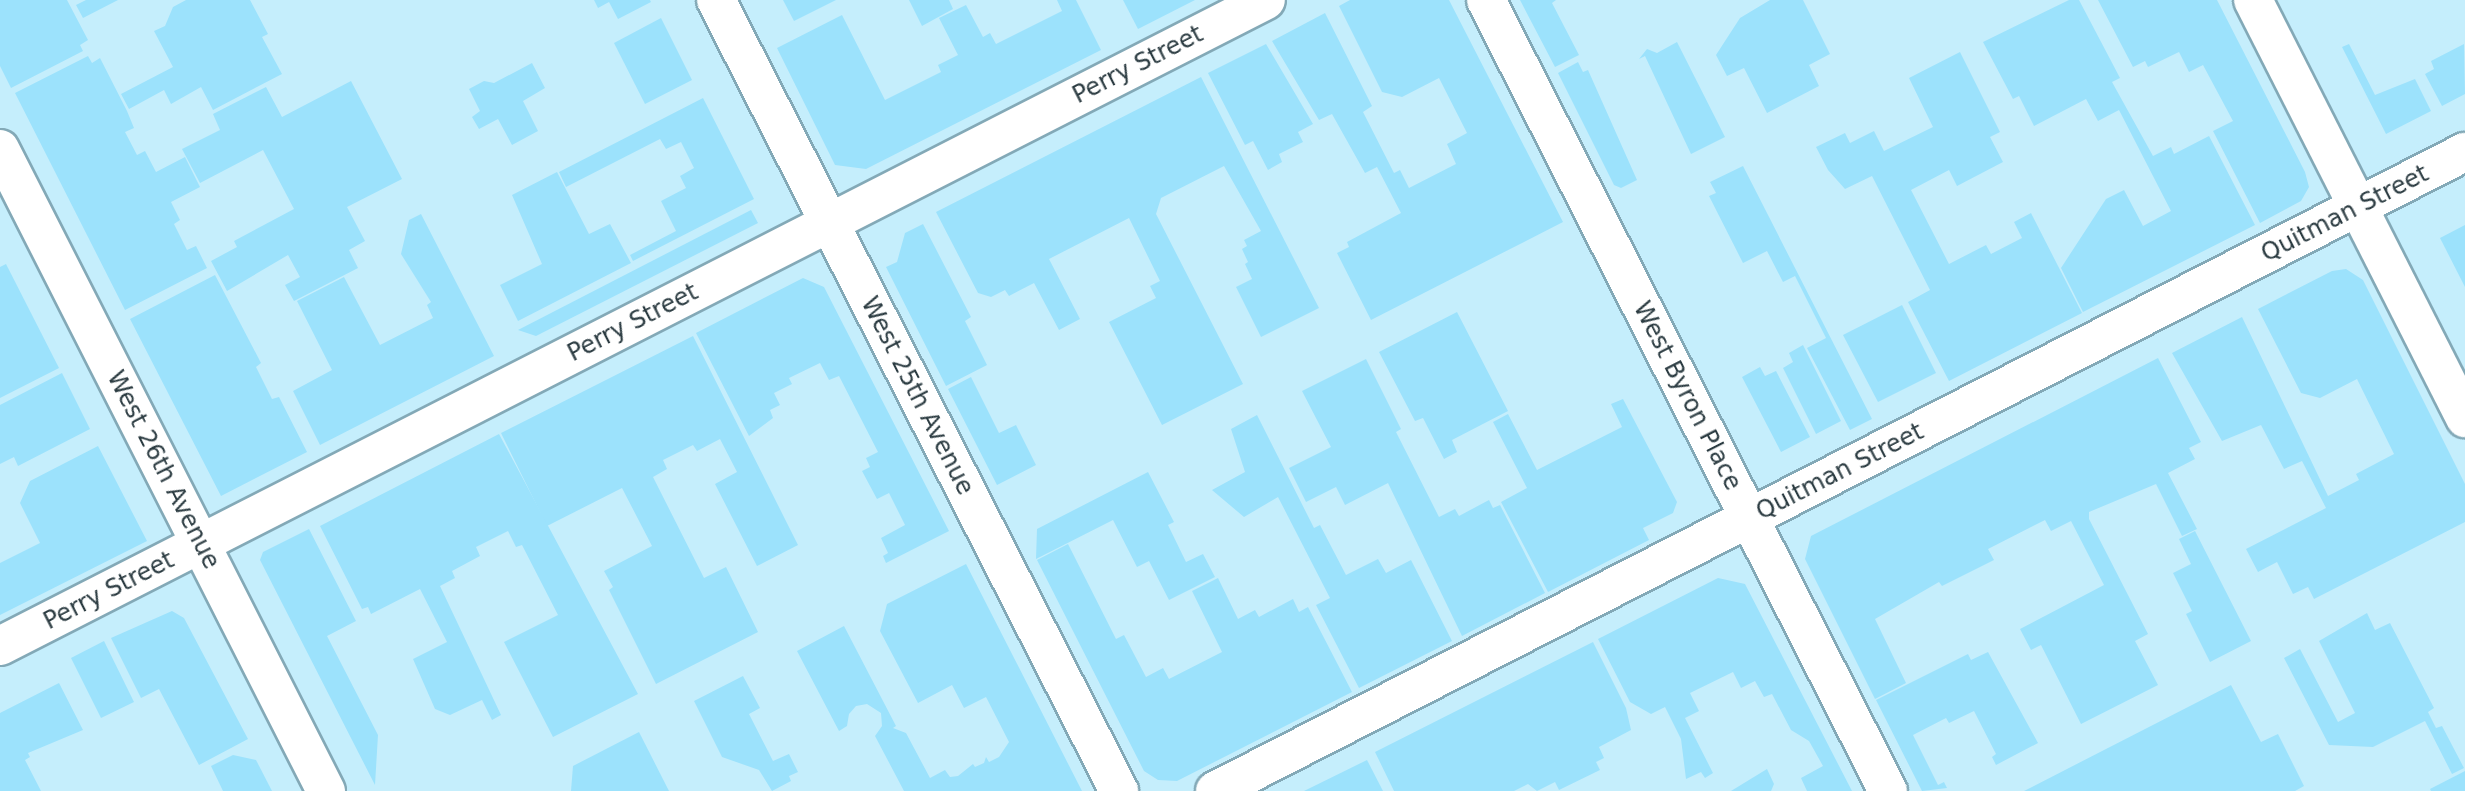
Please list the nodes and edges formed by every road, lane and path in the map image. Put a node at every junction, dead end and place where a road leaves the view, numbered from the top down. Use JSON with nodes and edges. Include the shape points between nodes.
{"nodes":[{"id":1,"x":716,"y":0,"type":"edge"},
{"id":2,"x":1266,"y":0,"type":"edge"},
{"id":3,"x":1486,"y":0,"type":"edge"},
{"id":4,"x":2253,"y":0,"type":"edge"},
{"id":5,"x":0,"y":149,"type":"edge"},
{"id":6,"x":2465,"y":152,"type":"edge"},
{"id":7,"x":2357,"y":207,"type":"junction"},
{"id":8,"x":830,"y":223,"type":"junction"},
{"id":9,"x":2465,"y":418,"type":"edge"},
{"id":10,"x":1749,"y":518,"type":"junction"},
{"id":11,"x":200,"y":545,"type":"junction"},
{"id":12,"x":0,"y":646,"type":"edge"},
{"id":13,"x":326,"y":791,"type":"edge"},
{"id":14,"x":1119,"y":791,"type":"edge"},
{"id":15,"x":1215,"y":791,"type":"edge"},
{"id":16,"x":1888,"y":791,"type":"edge"}],
"edges":[{"from":1,"to":8,"type":"street","name":"West 25th Avenue"},
{"from":2,"to":8,"type":"street","name":"Perry Street"},
{"from":3,"to":10,"type":"street","name":"West Byron Place"},
{"from":4,"to":7,"type":"street"},
{"from":5,"to":11,"type":"street","name":"West 26th Avenue"},
{"from":6,"to":7,"type":"street","name":"Quitman Street"},
{"from":7,"to":9,"type":"street"},
{"from":7,"to":10,"type":"street","name":"Quitman Street"},
{"from":8,"to":11,"type":"street","name":"Perry Street"},
{"from":8,"to":14,"type":"street","name":"West 25th Avenue"},
{"from":10,"to":15,"type":"street","name":"Quitman Street"},
{"from":10,"to":16,"type":"street","name":"West Byron Place"},
{"from":11,"to":12,"type":"street","name":"Perry Street"},
{"from":11,"to":13,"type":"street","name":"West 26th Avenue"}]}
